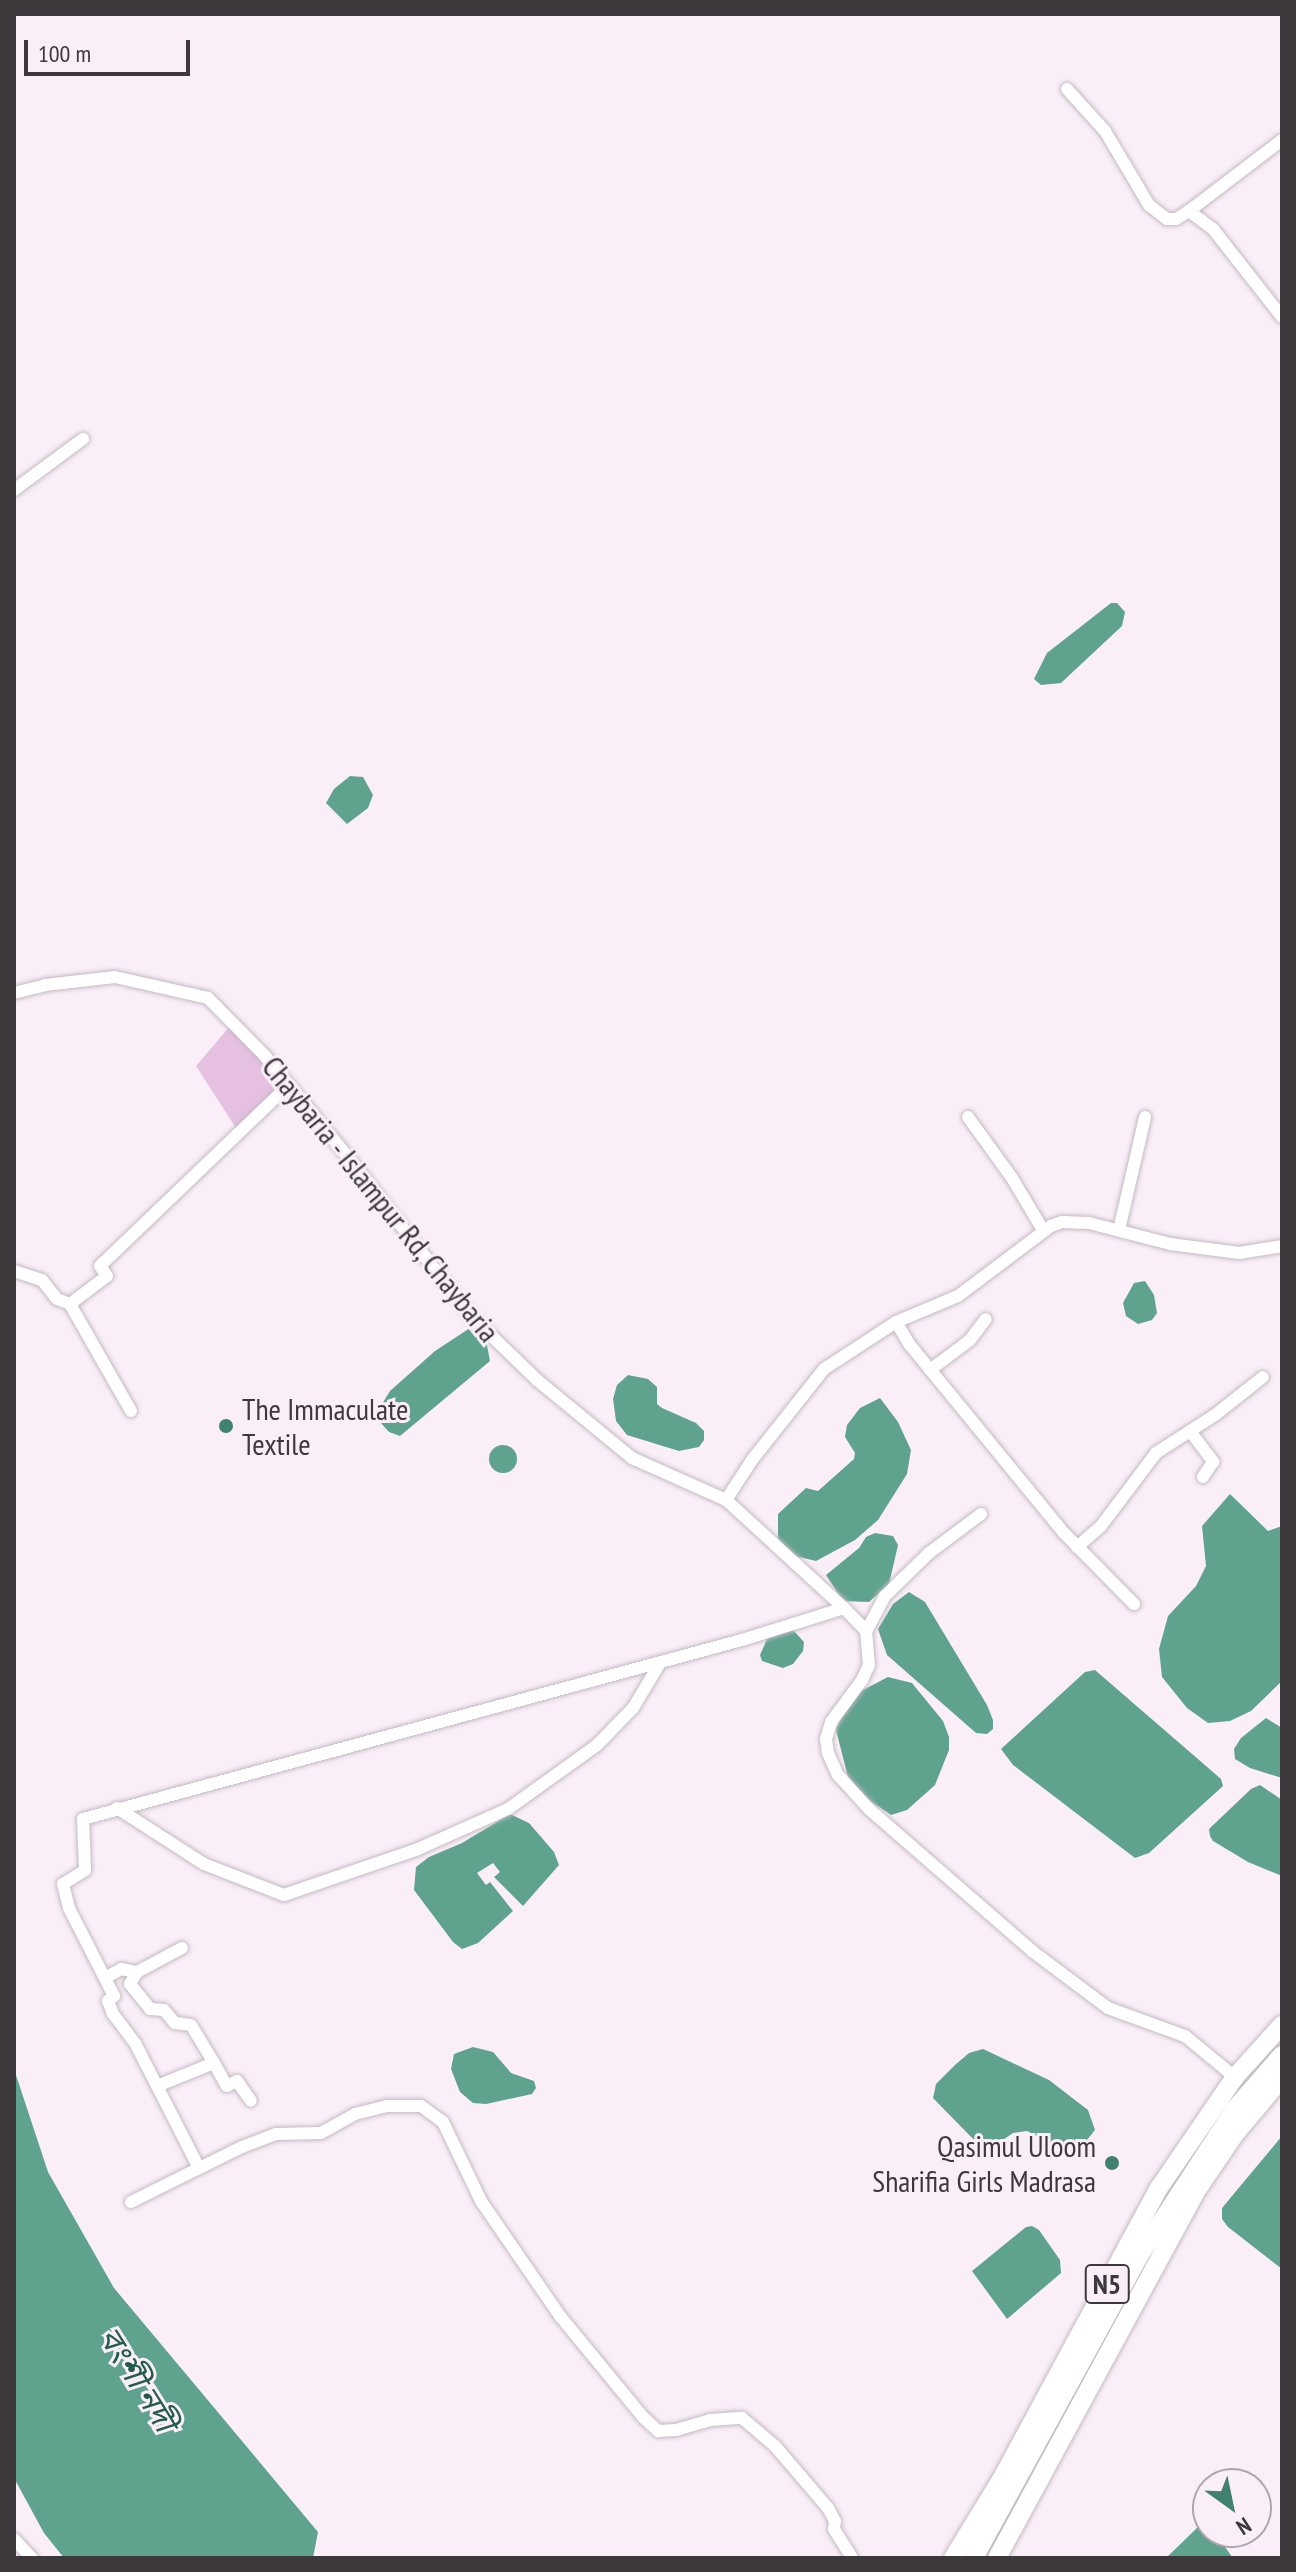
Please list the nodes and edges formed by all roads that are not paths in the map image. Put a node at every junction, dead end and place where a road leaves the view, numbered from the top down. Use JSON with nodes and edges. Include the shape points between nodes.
{"nodes":[{"id":1,"x":1067,"y":89,"type":"dead end"},
{"id":2,"x":1282,"y":140,"type":"edge"},
{"id":3,"x":1189,"y":211,"type":"junction"},
{"id":4,"x":1282,"y":317,"type":"edge"},
{"id":5,"x":83,"y":439,"type":"dead end"},
{"id":6,"x":14,"y":490,"type":"edge"},
{"id":7,"x":14,"y":993,"type":"edge"},
{"id":8,"x":289,"y":1085,"type":"junction"},
{"id":9,"x":968,"y":1117,"type":"dead end"},
{"id":10,"x":1145,"y":1117,"type":"dead end"},
{"id":11,"x":1043,"y":1230,"type":"junction"},
{"id":12,"x":1119,"y":1230,"type":"junction"},
{"id":13,"x":1282,"y":1246,"type":"edge"},
{"id":14,"x":14,"y":1271,"type":"edge"},
{"id":15,"x":70,"y":1304,"type":"junction"},
{"id":16,"x":986,"y":1319,"type":"dead end"},
{"id":17,"x":896,"y":1322,"type":"junction"},
{"id":18,"x":930,"y":1370,"type":"junction"},
{"id":19,"x":1263,"y":1377,"type":"dead end"},
{"id":20,"x":131,"y":1411,"type":"dead end"},
{"id":21,"x":1190,"y":1431,"type":"junction"},
{"id":22,"x":1203,"y":1477,"type":"dead end"},
{"id":23,"x":726,"y":1500,"type":"junction"},
{"id":24,"x":981,"y":1514,"type":"dead end"},
{"id":25,"x":1077,"y":1547,"type":"junction"},
{"id":26,"x":1134,"y":1604,"type":"dead end"},
{"id":27,"x":844,"y":1608,"type":"junction"},
{"id":28,"x":866,"y":1631,"type":"junction"},
{"id":29,"x":660,"y":1663,"type":"junction"},
{"id":30,"x":117,"y":1808,"type":"junction"},
{"id":31,"x":182,"y":1948,"type":"dead end"},
{"id":32,"x":137,"y":1972,"type":"junction"},
{"id":33,"x":105,"y":1978,"type":"junction"},
{"id":34,"x":1282,"y":2025,"type":"edge"},
{"id":35,"x":1282,"y":2055,"type":"edge"},
{"id":36,"x":214,"y":2063,"type":"junction"},
{"id":37,"x":1235,"y":2077,"type":"junction"},
{"id":38,"x":157,"y":2086,"type":"junction"},
{"id":39,"x":1278,"y":2087,"type":"edge"},
{"id":40,"x":251,"y":2101,"type":"dead end"},
{"id":41,"x":199,"y":2168,"type":"junction"},
{"id":42,"x":131,"y":2202,"type":"dead end"},
{"id":43,"x":14,"y":2539,"type":"edge"},
{"id":44,"x":32,"y":2558,"type":"edge"},
{"id":45,"x":852,"y":2558,"type":"edge"},
{"id":46,"x":953,"y":2558,"type":"edge"},
{"id":47,"x":974,"y":2558,"type":"edge"},
{"id":48,"x":997,"y":2558,"type":"edge"}],
"edges":[{"from":1,"to":3,"type":"street","via":[[1105,131],[1149,205],[1167,219]]},
{"from":2,"to":3,"type":"street"},
{"from":3,"to":4,"type":"street","via":[[1213,229]]},
{"from":5,"to":6,"type":"street"},
{"from":7,"to":8,"type":"street","name":"Chaybaria - Islampur Rd, Chaybaria","via":[[115,977],[208,998]]},
{"from":8,"to":15,"type":"street","via":[[100,1266],[107,1276]]},
{"from":8,"to":23,"type":"street","name":"Chaybaria - Islampur Rd, Chaybaria","via":[[470,1315],[537,1380],[632,1458]]},
{"from":9,"to":11,"type":"street"},
{"from":10,"to":12,"type":"street"},
{"from":11,"to":12,"type":"street","via":[[1062,1222]]},
{"from":11,"to":17,"type":"street","via":[[958,1296]]},
{"from":12,"to":13,"type":"street","via":[[1170,1244],[1239,1253]]},
{"from":14,"to":15,"type":"street","via":[[42,1280],[57,1299]]},
{"from":15,"to":20,"type":"street"},
{"from":16,"to":18,"type":"street","via":[[970,1340]]},
{"from":17,"to":18,"type":"street"},
{"from":17,"to":23,"type":"street","via":[[812,1381]]},
{"from":18,"to":25,"type":"street"},
{"from":19,"to":21,"type":"street"},
{"from":21,"to":22,"type":"street","via":[[1213,1462]]},
{"from":21,"to":25,"type":"street","via":[[1152,1457],[1101,1526]]},
{"from":23,"to":27,"type":"street","name":"Chaybaria - Islampur Rd, Chaybaria"},
{"from":24,"to":28,"type":"street","via":[[909,1571],[885,1596]]},
{"from":25,"to":26,"type":"street"},
{"from":27,"to":28,"type":"street","name":"Chaybaria - Islampur Rd, Chaybaria"},
{"from":27,"to":29,"type":"street"},
{"from":28,"to":37,"type":"street","via":[[869,1665],[831,1722],[826,1739],[838,1775],[870,1810],[1032,1951],[1108,2008],[1185,2036]]},
{"from":29,"to":30,"type":"street"},
{"from":29,"to":30,"type":"street","via":[[633,1708],[597,1745],[508,1809],[418,1849],[284,1895],[204,1864]]},
{"from":30,"to":33,"type":"street","via":[[83,1819],[85,1870],[63,1884],[69,1908]]},
{"from":31,"to":32,"type":"street"},
{"from":32,"to":33,"type":"street","via":[[121,1969]]},
{"from":32,"to":36,"type":"street","via":[[130,1984],[150,2009],[164,2010],[175,2023],[191,2025]]},
{"from":33,"to":38,"type":"street","via":[[114,1996],[108,2001],[113,2014]]},
{"from":34,"to":37,"type":"highway","number":"N5"},
{"from":35,"to":47,"type":"highway","number":"N5","via":[[1234,2110],[1174,2197]]},
{"from":36,"to":38,"type":"street"},
{"from":36,"to":40,"type":"street","via":[[227,2086],[237,2081]]},
{"from":37,"to":46,"type":"highway","number":"N5","via":[[1159,2188]]},
{"from":38,"to":41,"type":"street"},
{"from":39,"to":48,"type":"highway","number":"N5","via":[[1195,2193]]},
{"from":41,"to":42,"type":"street"},
{"from":41,"to":45,"type":"street","via":[[276,2134],[321,2133],[355,2114],[386,2106],[421,2106],[443,2122],[481,2201],[560,2316],[643,2417],[658,2431],[742,2418],[828,2508]]},
{"from":43,"to":44,"type":"street"}]}
